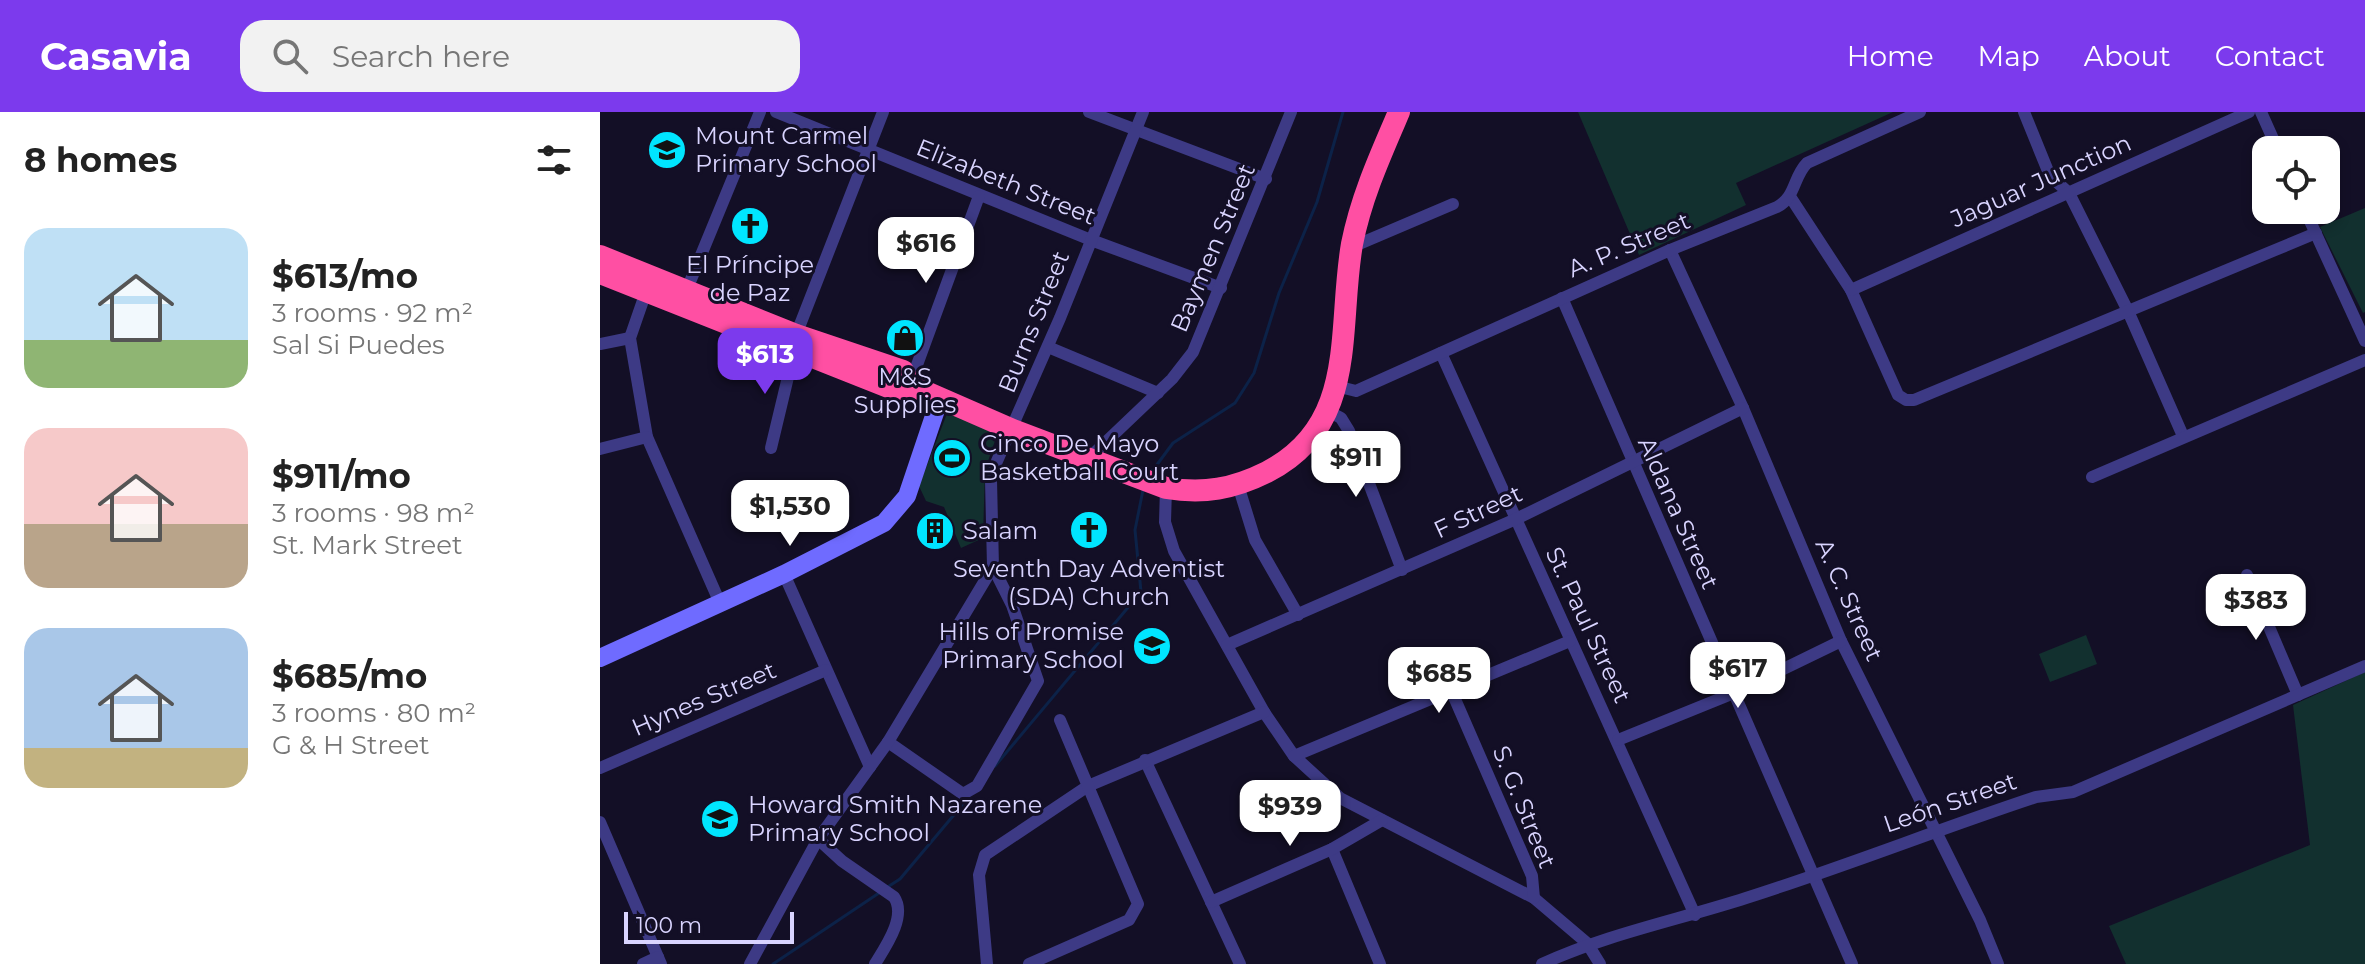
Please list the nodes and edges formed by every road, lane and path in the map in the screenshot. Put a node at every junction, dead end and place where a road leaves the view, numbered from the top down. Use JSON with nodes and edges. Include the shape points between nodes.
{"nodes":[{"id":1,"x":760,"y":112,"type":"edge"},
{"id":2,"x":776,"y":112,"type":"edge"},
{"id":3,"x":883,"y":112,"type":"edge"},
{"id":4,"x":1089,"y":112,"type":"edge"},
{"id":5,"x":1143,"y":112,"type":"edge"},
{"id":6,"x":1291,"y":112,"type":"edge"},
{"id":7,"x":1399,"y":112,"type":"edge"},
{"id":8,"x":1920,"y":112,"type":"edge"},
{"id":9,"x":2024,"y":112,"type":"edge"},
{"id":10,"x":2249,"y":112,"type":"edge"},
{"id":11,"x":2261,"y":112,"type":"edge"},
{"id":12,"x":1134,"y":130,"type":"junction"},
{"id":13,"x":2272,"y":136,"type":"edge"},
{"id":14,"x":868,"y":149,"type":"junction"},
{"id":15,"x":1266,"y":179,"type":"junction"},
{"id":16,"x":2069,"y":193,"type":"junction"},
{"id":17,"x":979,"y":196,"type":"junction"},
{"id":18,"x":1791,"y":198,"type":"junction"},
{"id":19,"x":1453,"y":204,"type":"dead end"},
{"id":20,"x":2312,"y":224,"type":"edge"},
{"id":21,"x":2316,"y":233,"type":"junction"},
{"id":22,"x":1091,"y":240,"type":"junction"},
{"id":23,"x":1352,"y":247,"type":"junction"},
{"id":24,"x":1670,"y":250,"type":"junction"},
{"id":25,"x":600,"y":256,"type":"edge"},
{"id":26,"x":600,"y":273,"type":"edge"},
{"id":27,"x":649,"y":284,"type":"junction"},
{"id":28,"x":1221,"y":288,"type":"junction"},
{"id":29,"x":1851,"y":290,"type":"junction"},
{"id":30,"x":683,"y":298,"type":"junction"},
{"id":31,"x":1562,"y":298,"type":"junction"},
{"id":32,"x":2128,"y":311,"type":"junction"},
{"id":33,"x":2360,"y":318,"type":"edge"},
{"id":34,"x":630,"y":338,"type":"junction"},
{"id":35,"x":2365,"y":341,"type":"edge"},
{"id":36,"x":600,"y":344,"type":"edge"},
{"id":37,"x":795,"y":344,"type":"junction"},
{"id":38,"x":1048,"y":347,"type":"junction"},
{"id":39,"x":1441,"y":353,"type":"junction"},
{"id":40,"x":2365,"y":360,"type":"edge"},
{"id":41,"x":910,"y":385,"type":"junction"},
{"id":42,"x":1336,"y":386,"type":"junction"},
{"id":43,"x":1158,"y":393,"type":"junction"},
{"id":44,"x":940,"y":398,"type":"junction"},
{"id":45,"x":1743,"y":408,"type":"junction"},
{"id":46,"x":1328,"y":411,"type":"junction"},
{"id":47,"x":1013,"y":430,"type":"junction"},
{"id":48,"x":2183,"y":436,"type":"junction"},
{"id":49,"x":647,"y":437,"type":"junction"},
{"id":50,"x":771,"y":448,"type":"dead end"},
{"id":51,"x":600,"y":449,"type":"edge"},
{"id":52,"x":1089,"y":458,"type":"junction"},
{"id":53,"x":1631,"y":463,"type":"junction"},
{"id":54,"x":2092,"y":477,"type":"dead end"},
{"id":55,"x":1238,"y":485,"type":"junction"},
{"id":56,"x":1166,"y":488,"type":"junction"},
{"id":57,"x":1516,"y":519,"type":"junction"},
{"id":58,"x":993,"y":567,"type":"junction"},
{"id":59,"x":1402,"y":570,"type":"junction"},
{"id":60,"x":784,"y":574,"type":"junction"},
{"id":61,"x":2247,"y":575,"type":"dead end"},
{"id":62,"x":720,"y":603,"type":"junction"},
{"id":63,"x":1298,"y":615,"type":"junction"},
{"id":64,"x":1570,"y":641,"type":"junction"},
{"id":65,"x":1841,"y":641,"type":"junction"},
{"id":66,"x":1227,"y":645,"type":"junction"},
{"id":67,"x":600,"y":658,"type":"edge"},
{"id":68,"x":2365,"y":666,"type":"edge"},
{"id":69,"x":826,"y":670,"type":"junction"},
{"id":70,"x":1451,"y":690,"type":"junction"},
{"id":71,"x":1734,"y":693,"type":"junction"},
{"id":72,"x":2298,"y":695,"type":"junction"},
{"id":73,"x":1264,"y":712,"type":"junction"},
{"id":74,"x":1060,"y":720,"type":"dead end"},
{"id":75,"x":1618,"y":740,"type":"junction"},
{"id":76,"x":888,"y":742,"type":"junction"},
{"id":77,"x":1294,"y":756,"type":"junction"},
{"id":78,"x":1145,"y":760,"type":"junction"},
{"id":79,"x":870,"y":767,"type":"junction"},
{"id":80,"x":600,"y":768,"type":"edge"},
{"id":81,"x":1088,"y":786,"type":"junction"},
{"id":82,"x":1382,"y":820,"type":"junction"},
{"id":83,"x":600,"y":822,"type":"edge"},
{"id":84,"x":1936,"y":830,"type":"junction"},
{"id":85,"x":818,"y":839,"type":"junction"},
{"id":86,"x":1332,"y":849,"type":"junction"},
{"id":87,"x":1814,"y":876,"type":"junction"},
{"id":88,"x":1534,"y":898,"type":"junction"},
{"id":89,"x":1211,"y":902,"type":"junction"},
{"id":90,"x":1695,"y":915,"type":"junction"},
{"id":91,"x":1587,"y":943,"type":"junction"},
{"id":92,"x":660,"y":961,"type":"edge"},
{"id":93,"x":643,"y":964,"type":"edge"},
{"id":94,"x":750,"y":964,"type":"edge"},
{"id":95,"x":875,"y":964,"type":"edge"},
{"id":96,"x":987,"y":964,"type":"edge"},
{"id":97,"x":1029,"y":964,"type":"edge"},
{"id":98,"x":1240,"y":964,"type":"edge"},
{"id":99,"x":1380,"y":964,"type":"edge"},
{"id":100,"x":1542,"y":964,"type":"edge"},
{"id":101,"x":1600,"y":964,"type":"edge"},
{"id":102,"x":1852,"y":964,"type":"edge"},
{"id":103,"x":1998,"y":964,"type":"edge"}],
"edges":[{"from":1,"to":30,"type":"street"},
{"from":2,"to":14,"type":"street","name":"Elizabeth Street"},
{"from":3,"to":14,"type":"street"},
{"from":4,"to":12,"type":"street"},
{"from":5,"to":12,"type":"street","name":"Burns Street"},
{"from":6,"to":15,"type":"street","name":"Baymen Street"},
{"from":7,"to":23,"type":"highway","via":[[1362,199]]},
{"from":8,"to":18,"type":"street","via":[[1807,163]]},
{"from":9,"to":16,"type":"street","via":[[2050,176]]},
{"from":10,"to":16,"type":"street","name":"Jaguar Junction"},
{"from":11,"to":13,"type":"street"},
{"from":12,"to":15,"type":"street"},
{"from":12,"to":22,"type":"street","name":"Burns Street"},
{"from":14,"to":17,"type":"street","name":"Elizabeth Street"},
{"from":14,"to":37,"type":"street"},
{"from":15,"to":28,"type":"street","name":"Baymen Street"},
{"from":16,"to":29,"type":"street","name":"Jaguar Junction"},
{"from":16,"to":32,"type":"street"},
{"from":17,"to":22,"type":"street","name":"Elizabeth Street"},
{"from":17,"to":41,"type":"street"},
{"from":18,"to":24,"type":"street","name":"A. P. Street"},
{"from":18,"to":29,"type":"street"},
{"from":19,"to":23,"type":"street"},
{"from":20,"to":21,"type":"street"},
{"from":21,"to":32,"type":"street"},
{"from":21,"to":33,"type":"street"},
{"from":22,"to":28,"type":"street","name":"Elizabeth Street"},
{"from":22,"to":38,"type":"street","name":"Burns Street"},
{"from":23,"to":42,"type":"highway"},
{"from":24,"to":31,"type":"street","name":"A. P. Street"},
{"from":24,"to":45,"type":"street","name":"A. C. Street"},
{"from":25,"to":27,"type":"highway"},
{"from":26,"to":27,"type":"highway"},
{"from":27,"to":30,"type":"highway"},
{"from":27,"to":34,"type":"street"},
{"from":28,"to":43,"type":"street","name":"Baymen Street","via":[[1193,352]]},
{"from":29,"to":32,"type":"street","via":[[1898,395],[1906,400]]},
{"from":30,"to":37,"type":"highway"},
{"from":31,"to":39,"type":"street","name":"A. P. Street"},
{"from":31,"to":53,"type":"street","name":"Aldana Street"},
{"from":32,"to":48,"type":"street"},
{"from":33,"to":35,"type":"street"},
{"from":34,"to":36,"type":"street"},
{"from":34,"to":49,"type":"street"},
{"from":37,"to":41,"type":"highway","via":[[903,371]]},
{"from":37,"to":50,"type":"street"},
{"from":38,"to":43,"type":"street"},
{"from":38,"to":47,"type":"street","name":"Burns Street"},
{"from":39,"to":42,"type":"street","name":"A. P. Street","via":[[1356,391]]},
{"from":39,"to":57,"type":"street","name":"St. Paul Street"},
{"from":40,"to":48,"type":"street"},
{"from":41,"to":44,"type":"highway"},
{"from":42,"to":46,"type":"highway"},
{"from":43,"to":52,"type":"street","name":"Baymen Street"},
{"from":44,"to":47,"type":"highway"},
{"from":44,"to":60,"type":"street","via":[[907,496],[884,523]]},
{"from":45,"to":53,"type":"street","name":"F Street"},
{"from":45,"to":65,"type":"street","name":"A. C. Street"},
{"from":46,"to":55,"type":"highway","via":[[1318,431],[1296,453]]},
{"from":46,"to":59,"type":"street","via":[[1349,431]]},
{"from":47,"to":52,"type":"highway"},
{"from":47,"to":58,"type":"street","name":"Burns Street","via":[[991,480]]},
{"from":48,"to":54,"type":"street"},
{"from":49,"to":51,"type":"street"},
{"from":49,"to":62,"type":"street"},
{"from":52,"to":56,"type":"highway"},
{"from":53,"to":57,"type":"street","name":"F Street"},
{"from":53,"to":71,"type":"street","name":"Aldana Street"},
{"from":55,"to":56,"type":"highway","via":[[1194,491]]},
{"from":55,"to":63,"type":"street","via":[[1255,540]]},
{"from":56,"to":66,"type":"street","via":[[1165,522],[1174,551]]},
{"from":57,"to":59,"type":"street","name":"F Street"},
{"from":57,"to":64,"type":"street","name":"St. Paul Street"},
{"from":58,"to":76,"type":"street"},
{"from":58,"to":76,"type":"street","via":[[1038,681],[977,786],[963,794]]},
{"from":59,"to":63,"type":"street","name":"F Street"},
{"from":60,"to":62,"type":"street"},
{"from":60,"to":69,"type":"street"},
{"from":61,"to":72,"type":"street"},
{"from":62,"to":67,"type":"street"},
{"from":63,"to":66,"type":"street","name":"F Street"},
{"from":64,"to":70,"type":"street"},
{"from":64,"to":75,"type":"street","name":"St. Paul Street"},
{"from":65,"to":71,"type":"street"},
{"from":65,"to":84,"type":"street","name":"A. C. Street"},
{"from":66,"to":73,"type":"street"},
{"from":68,"to":72,"type":"street","name":"León Street"},
{"from":69,"to":79,"type":"street"},
{"from":69,"to":80,"type":"street","name":"Hynes Street"},
{"from":70,"to":77,"type":"street"},
{"from":70,"to":88,"type":"street","name":"S. G. Street","via":[[1532,876]]},
{"from":71,"to":75,"type":"street"},
{"from":71,"to":87,"type":"street","name":"Aldana Street"},
{"from":72,"to":84,"type":"street","name":"León Street","via":[[2073,792],[2036,797]]},
{"from":73,"to":77,"type":"street"},
{"from":73,"to":78,"type":"street"},
{"from":74,"to":81,"type":"street"},
{"from":75,"to":90,"type":"street","name":"St. Paul Street"},
{"from":76,"to":79,"type":"street"},
{"from":77,"to":82,"type":"street","via":[[1340,798]]},
{"from":78,"to":81,"type":"street"},
{"from":78,"to":89,"type":"street"},
{"from":79,"to":85,"type":"street"},
{"from":81,"to":96,"type":"street","via":[[985,855],[979,875]]},
{"from":81,"to":97,"type":"street","via":[[1137,893],[1136,913]]},
{"from":82,"to":86,"type":"street"},
{"from":82,"to":88,"type":"street"},
{"from":83,"to":92,"type":"street"},
{"from":84,"to":87,"type":"street","name":"León Street"},
{"from":84,"to":103,"type":"street","name":"A. C. Street"},
{"from":85,"to":94,"type":"street"},
{"from":85,"to":95,"type":"street","via":[[899,905]]},
{"from":86,"to":89,"type":"street"},
{"from":86,"to":99,"type":"street"},
{"from":87,"to":90,"type":"street","name":"León Street"},
{"from":87,"to":102,"type":"street","name":"Aldana Street"},
{"from":88,"to":91,"type":"street"},
{"from":89,"to":98,"type":"street"},
{"from":90,"to":91,"type":"street","name":"León Street"},
{"from":91,"to":100,"type":"street","name":"León Street"},
{"from":91,"to":101,"type":"street"},
{"from":92,"to":93,"type":"street"}]}
